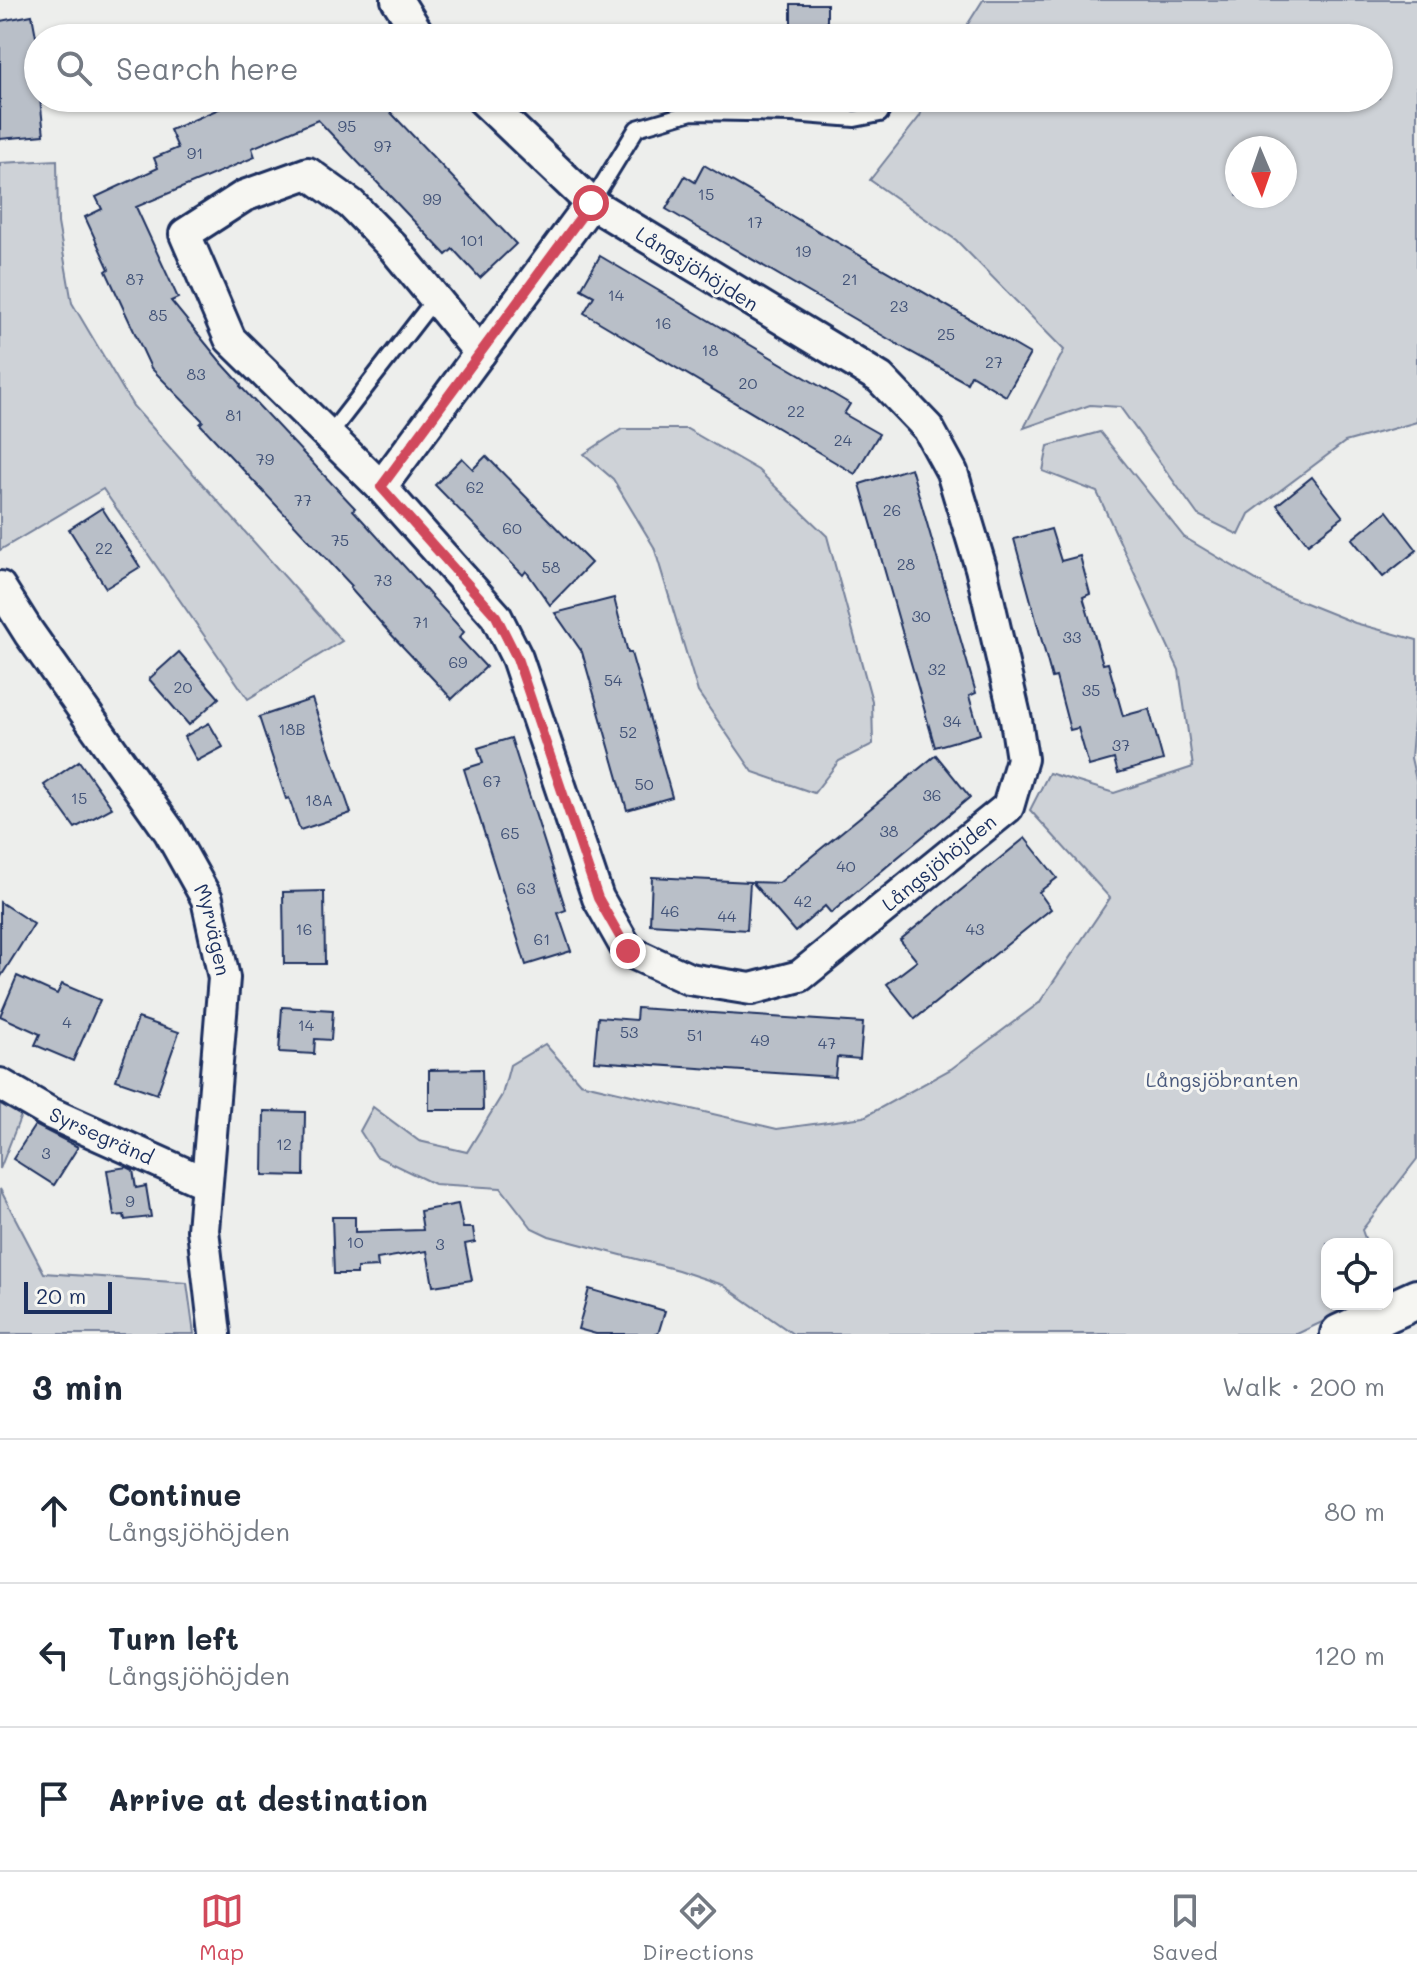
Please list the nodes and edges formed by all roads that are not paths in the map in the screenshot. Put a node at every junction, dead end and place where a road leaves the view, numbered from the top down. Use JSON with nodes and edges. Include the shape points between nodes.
{"nodes":[{"id":1,"x":397,"y":0,"type":"edge"},
{"id":2,"x":412,"y":24,"type":"edge"},
{"id":3,"x":496,"y":112,"type":"edge"},
{"id":4,"x":692,"y":112,"type":"edge"},
{"id":5,"x":692,"y":112,"type":"edge"},
{"id":6,"x":881,"y":112,"type":"edge"},
{"id":7,"x":591,"y":203,"type":"junction"},
{"id":8,"x":436,"y":297,"type":"junction"},
{"id":9,"x":480,"y":353,"type":"junction"},
{"id":10,"x":329,"y":435,"type":"junction"},
{"id":11,"x":381,"y":487,"type":"junction"},
{"id":12,"x":0,"y":587,"type":"edge"},
{"id":13,"x":0,"y":1084,"type":"edge"},
{"id":14,"x":206,"y":1183,"type":"junction"},
{"id":15,"x":1417,"y":1299,"type":"edge"},
{"id":16,"x":1349,"y":1332,"type":"edge"},
{"id":17,"x":215,"y":1334,"type":"edge"}],
"edges":[{"from":1,"to":2,"type":"street"},
{"from":3,"to":7,"type":"street","name":"Långsjöhöjden"},
{"from":4,"to":6,"type":"lane","via":[[855,119]]},
{"from":5,"to":7,"type":"lane","via":[[637,128]]},
{"from":7,"to":9,"type":"street"},
{"from":7,"to":11,"type":"street","name":"Långsjöhöjden","via":[[880,378],[928,428],[952,472],[981,568],[1016,720],[1022,759],[1008,807],[800,976],[751,989],[689,979],[628,951],[598,898],[517,658],[496,616]]},
{"from":8,"to":9,"type":"street","name":"Långsjöhöjden"},
{"from":8,"to":10,"type":"lane"},
{"from":8,"to":10,"type":"street","name":"Långsjöhöjden","via":[[351,204],[308,173],[244,196],[185,234],[230,339]]},
{"from":9,"to":11,"type":"street"},
{"from":10,"to":11,"type":"street","name":"Långsjöhöjden"},
{"from":12,"to":14,"type":"street","name":"Myrvägen","via":[[169,831],[207,899],[224,978]]},
{"from":13,"to":14,"type":"street","name":"Syrsegränd","via":[[50,1113]]},
{"from":14,"to":17,"type":"street","name":"Myrvägen","via":[[203,1230]]},
{"from":15,"to":16,"type":"street"}]}
